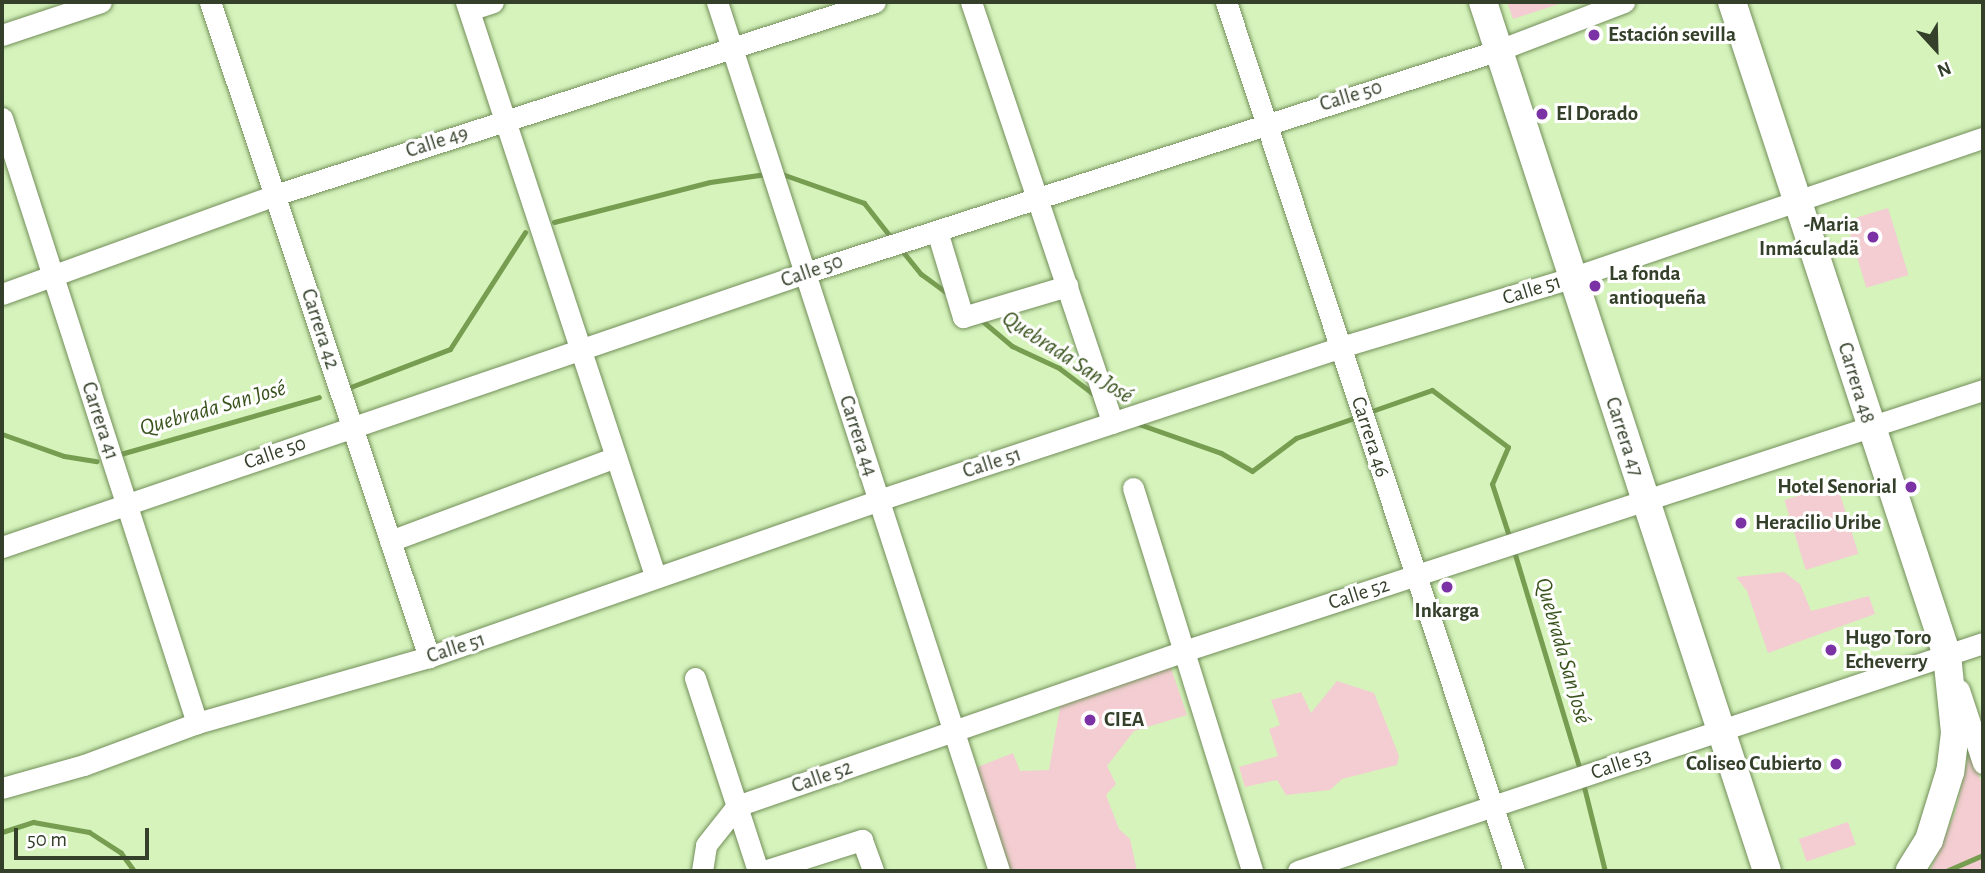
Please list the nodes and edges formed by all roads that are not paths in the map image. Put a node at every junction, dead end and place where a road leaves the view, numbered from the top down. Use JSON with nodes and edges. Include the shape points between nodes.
{"nodes":[{"id":1,"x":101,"y":2,"type":"edge"},
{"id":2,"x":210,"y":2,"type":"edge"},
{"id":3,"x":493,"y":2,"type":"edge"},
{"id":4,"x":717,"y":2,"type":"edge"},
{"id":5,"x":875,"y":2,"type":"edge"},
{"id":6,"x":971,"y":2,"type":"edge"},
{"id":7,"x":1226,"y":2,"type":"edge"},
{"id":8,"x":1483,"y":2,"type":"edge"},
{"id":9,"x":1625,"y":2,"type":"edge"},
{"id":10,"x":1732,"y":2,"type":"edge"},
{"id":11,"x":468,"y":6,"type":"edge"},
{"id":12,"x":2,"y":35,"type":"edge"},
{"id":13,"x":732,"y":49,"type":"junction"},
{"id":14,"x":1499,"y":50,"type":"junction"},
{"id":15,"x":2,"y":118,"type":"edge"},
{"id":16,"x":505,"y":120,"type":"junction"},
{"id":17,"x":1266,"y":122,"type":"junction"},
{"id":18,"x":1983,"y":138,"type":"edge"},
{"id":19,"x":275,"y":195,"type":"junction"},
{"id":20,"x":1037,"y":198,"type":"junction"},
{"id":21,"x":1799,"y":201,"type":"junction"},
{"id":22,"x":937,"y":230,"type":"junction"},
{"id":23,"x":805,"y":273,"type":"junction"},
{"id":24,"x":53,"y":275,"type":"junction"},
{"id":25,"x":1571,"y":278,"type":"junction"},
{"id":26,"x":1067,"y":286,"type":"junction"},
{"id":27,"x":2,"y":293,"type":"edge"},
{"id":28,"x":1341,"y":347,"type":"junction"},
{"id":29,"x":582,"y":352,"type":"junction"},
{"id":30,"x":1983,"y":390,"type":"edge"},
{"id":31,"x":1113,"y":423,"type":"junction"},
{"id":32,"x":352,"y":427,"type":"junction"},
{"id":33,"x":1869,"y":427,"type":"junction"},
{"id":34,"x":616,"y":457,"type":"junction"},
{"id":35,"x":1133,"y":488,"type":"dead end"},
{"id":36,"x":878,"y":500,"type":"junction"},
{"id":37,"x":127,"y":504,"type":"junction"},
{"id":38,"x":1646,"y":504,"type":"junction"},
{"id":39,"x":390,"y":541,"type":"junction"},
{"id":40,"x":2,"y":547,"type":"edge"},
{"id":41,"x":655,"y":575,"type":"junction"},
{"id":42,"x":1416,"y":576,"type":"junction"},
{"id":43,"x":1983,"y":643,"type":"edge"},
{"id":44,"x":1184,"y":651,"type":"junction"},
{"id":45,"x":1947,"y":655,"type":"junction"},
{"id":46,"x":429,"y":657,"type":"junction"},
{"id":47,"x":695,"y":678,"type":"dead end"},
{"id":48,"x":197,"y":723,"type":"junction"},
{"id":49,"x":1720,"y":730,"type":"junction"},
{"id":50,"x":953,"y":731,"type":"junction"},
{"id":51,"x":1983,"y":762,"type":"edge"},
{"id":52,"x":2,"y":788,"type":"edge"},
{"id":53,"x":737,"y":806,"type":"junction"},
{"id":54,"x":1493,"y":806,"type":"junction"},
{"id":55,"x":702,"y":871,"type":"edge"},
{"id":56,"x":758,"y":871,"type":"edge"},
{"id":57,"x":764,"y":871,"type":"edge"},
{"id":58,"x":873,"y":871,"type":"edge"},
{"id":59,"x":999,"y":871,"type":"edge"},
{"id":60,"x":1252,"y":871,"type":"edge"},
{"id":61,"x":1298,"y":871,"type":"edge"},
{"id":62,"x":1514,"y":871,"type":"edge"},
{"id":63,"x":1767,"y":871,"type":"edge"},
{"id":64,"x":1910,"y":871,"type":"edge"}],
"edges":[{"from":1,"to":12,"type":"street"},
{"from":2,"to":19,"type":"street","name":"Carrera 42"},
{"from":3,"to":11,"type":"street"},
{"from":4,"to":13,"type":"street","name":"Carrera 44"},
{"from":5,"to":13,"type":"street","name":"Calle 49"},
{"from":6,"to":20,"type":"street"},
{"from":7,"to":17,"type":"street","name":"Carrera 46"},
{"from":8,"to":14,"type":"main road","name":"Carrera 47"},
{"from":9,"to":14,"type":"street","name":"Calle 50"},
{"from":10,"to":21,"type":"main road","name":"Carrera 48"},
{"from":11,"to":16,"type":"street"},
{"from":13,"to":16,"type":"street","name":"Calle 49"},
{"from":13,"to":23,"type":"street","name":"Carrera 44"},
{"from":14,"to":17,"type":"street","name":"Calle 50"},
{"from":14,"to":25,"type":"main road","name":"Carrera 47"},
{"from":15,"to":24,"type":"street","name":"Carrera 41"},
{"from":16,"to":19,"type":"street","name":"Calle 49"},
{"from":16,"to":29,"type":"street"},
{"from":17,"to":20,"type":"street","name":"Calle 50"},
{"from":17,"to":28,"type":"street","name":"Carrera 46"},
{"from":18,"to":21,"type":"street","name":"Calle 51"},
{"from":19,"to":24,"type":"street","name":"Calle 49"},
{"from":19,"to":32,"type":"street","name":"Carrera 42"},
{"from":20,"to":22,"type":"street","name":"Calle 50"},
{"from":20,"to":26,"type":"street"},
{"from":21,"to":25,"type":"street","name":"Calle 51"},
{"from":21,"to":33,"type":"main road","name":"Carrera 48"},
{"from":22,"to":23,"type":"street","name":"Calle 50"},
{"from":22,"to":26,"type":"street","via":[[963,317]]},
{"from":23,"to":29,"type":"street","name":"Calle 50"},
{"from":23,"to":36,"type":"street","name":"Carrera 44"},
{"from":24,"to":27,"type":"street","name":"Calle 49"},
{"from":24,"to":37,"type":"street","name":"Carrera 41"},
{"from":25,"to":28,"type":"street","name":"Calle 51"},
{"from":25,"to":38,"type":"main road","name":"Carrera 47"},
{"from":26,"to":31,"type":"street"},
{"from":28,"to":31,"type":"street","name":"Calle 51"},
{"from":28,"to":42,"type":"street","name":"Carrera 46"},
{"from":29,"to":32,"type":"street","name":"Calle 50"},
{"from":29,"to":34,"type":"street"},
{"from":30,"to":33,"type":"street","name":"Calle 52"},
{"from":31,"to":36,"type":"street","name":"Calle 51"},
{"from":32,"to":37,"type":"street","name":"Calle 50"},
{"from":32,"to":39,"type":"street","name":"Carrera 42"},
{"from":33,"to":38,"type":"street","name":"Calle 52"},
{"from":33,"to":45,"type":"main road","name":"Carrera 48"},
{"from":34,"to":39,"type":"street"},
{"from":34,"to":41,"type":"street"},
{"from":35,"to":44,"type":"street"},
{"from":36,"to":41,"type":"street","name":"Calle 51"},
{"from":36,"to":50,"type":"street","name":"Carrera 44"},
{"from":37,"to":40,"type":"street","name":"Calle 50"},
{"from":37,"to":48,"type":"street","name":"Carrera 41"},
{"from":38,"to":42,"type":"street","name":"Calle 52"},
{"from":38,"to":49,"type":"main road","name":"Carrera 47"},
{"from":39,"to":46,"type":"street","name":"Carrera 42"},
{"from":41,"to":46,"type":"street","name":"Calle 51","via":[[553,616]]},
{"from":42,"to":44,"type":"street","name":"Calle 52"},
{"from":42,"to":54,"type":"street","name":"Carrera 46"},
{"from":43,"to":45,"type":"street","name":"Calle 53"},
{"from":44,"to":50,"type":"street","name":"Calle 52"},
{"from":44,"to":60,"type":"street"},
{"from":45,"to":49,"type":"street","name":"Calle 53"},
{"from":45,"to":51,"type":"street","name":"Carrera 48"},
{"from":45,"to":64,"type":"main road","via":[[1955,733],[1950,772],[1929,840]]},
{"from":46,"to":48,"type":"street","name":"Calle 51"},
{"from":47,"to":53,"type":"street"},
{"from":48,"to":52,"type":"street","name":"Calle 51","via":[[84,765]]},
{"from":49,"to":54,"type":"street","name":"Calle 53"},
{"from":49,"to":63,"type":"main road","name":"Carrera 47"},
{"from":50,"to":53,"type":"street","name":"Calle 52"},
{"from":50,"to":59,"type":"street","name":"Carrera 44"},
{"from":53,"to":55,"type":"street","via":[[706,845]]},
{"from":53,"to":56,"type":"street"},
{"from":54,"to":61,"type":"street","name":"Calle 53"},
{"from":54,"to":62,"type":"street","name":"Carrera 46"},
{"from":57,"to":58,"type":"street","via":[[862,840]]}]}
